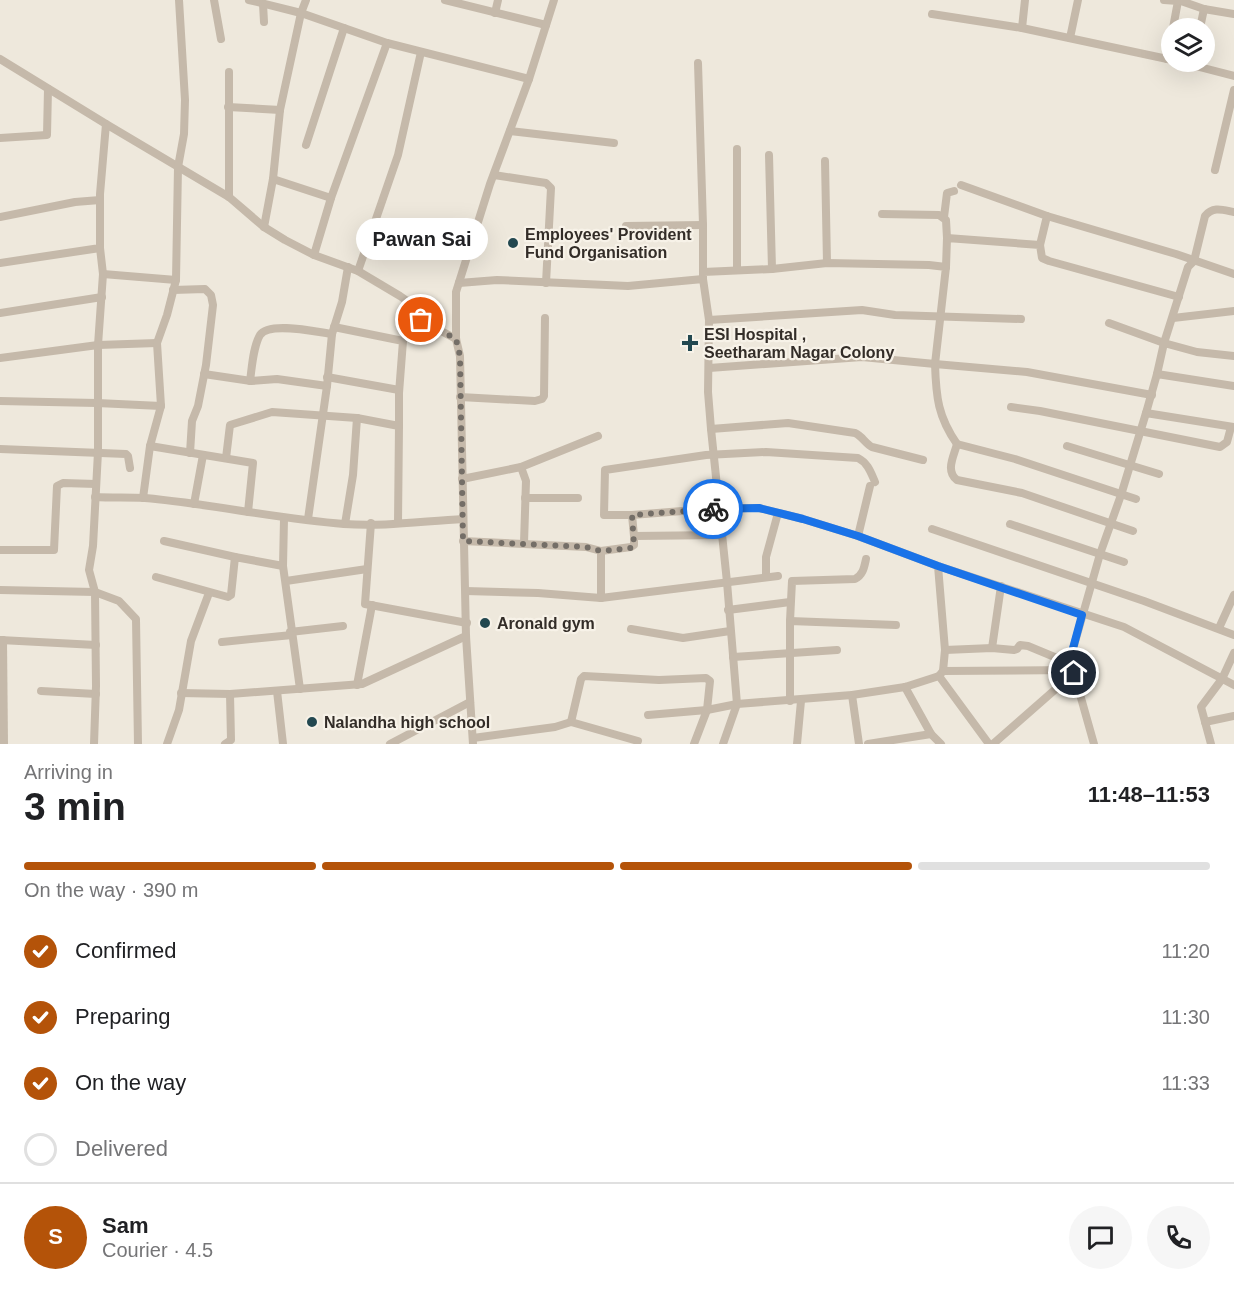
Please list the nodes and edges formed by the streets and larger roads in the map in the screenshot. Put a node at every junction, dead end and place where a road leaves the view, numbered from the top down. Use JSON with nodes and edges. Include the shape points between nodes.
{"nodes":[{"id":1,"x":179,"y":0,"type":"edge"},
{"id":2,"x":214,"y":0,"type":"edge"},
{"id":3,"x":306,"y":0,"type":"edge"},
{"id":4,"x":445,"y":0,"type":"edge"},
{"id":5,"x":498,"y":0,"type":"edge"},
{"id":6,"x":554,"y":0,"type":"edge"},
{"id":7,"x":1025,"y":0,"type":"edge"},
{"id":8,"x":1078,"y":0,"type":"edge"},
{"id":9,"x":1164,"y":0,"type":"edge"},
{"id":10,"x":1178,"y":1,"type":"edge"},
{"id":11,"x":256,"y":2,"type":"edge"},
{"id":12,"x":1204,"y":9,"type":"junction"},
{"id":13,"x":301,"y":13,"type":"junction"},
{"id":14,"x":495,"y":13,"type":"junction"},
{"id":15,"x":932,"y":14,"type":"dead end"},
{"id":16,"x":1234,"y":14,"type":"edge"},
{"id":17,"x":1175,"y":18,"type":"edge"},
{"id":18,"x":1202,"y":18,"type":"edge"},
{"id":19,"x":264,"y":22,"type":"dead end"},
{"id":20,"x":546,"y":25,"type":"junction"},
{"id":21,"x":344,"y":28,"type":"junction"},
{"id":22,"x":1022,"y":28,"type":"junction"},
{"id":23,"x":1070,"y":38,"type":"junction"},
{"id":24,"x":221,"y":39,"type":"dead end"},
{"id":25,"x":387,"y":43,"type":"junction"},
{"id":26,"x":421,"y":52,"type":"junction"},
{"id":27,"x":1161,"y":57,"type":"edge"},
{"id":28,"x":0,"y":60,"type":"edge"},
{"id":29,"x":698,"y":63,"type":"dead end"},
{"id":30,"x":1215,"y":68,"type":"edge"},
{"id":31,"x":229,"y":72,"type":"dead end"},
{"id":32,"x":1233,"y":73,"type":"edge"},
{"id":33,"x":530,"y":79,"type":"junction"},
{"id":34,"x":48,"y":89,"type":"junction"},
{"id":35,"x":1234,"y":90,"type":"edge"},
{"id":36,"x":228,"y":107,"type":"junction"},
{"id":37,"x":280,"y":110,"type":"junction"},
{"id":38,"x":106,"y":124,"type":"junction"},
{"id":39,"x":510,"y":131,"type":"junction"},
{"id":40,"x":0,"y":138,"type":"edge"},
{"id":41,"x":614,"y":143,"type":"dead end"},
{"id":42,"x":306,"y":145,"type":"dead end"},
{"id":43,"x":737,"y":149,"type":"dead end"},
{"id":44,"x":769,"y":155,"type":"dead end"},
{"id":45,"x":825,"y":161,"type":"dead end"},
{"id":46,"x":178,"y":167,"type":"junction"},
{"id":47,"x":1215,"y":170,"type":"dead end"},
{"id":48,"x":494,"y":175,"type":"junction"},
{"id":49,"x":273,"y":179,"type":"junction"},
{"id":50,"x":229,"y":197,"type":"junction"},
{"id":51,"x":332,"y":198,"type":"junction"},
{"id":52,"x":100,"y":200,"type":"junction"},
{"id":53,"x":1234,"y":212,"type":"edge"},
{"id":54,"x":882,"y":213,"type":"dead end"},
{"id":55,"x":1047,"y":216,"type":"junction"},
{"id":56,"x":0,"y":217,"type":"edge"},
{"id":57,"x":944,"y":217,"type":"junction"},
{"id":58,"x":703,"y":225,"type":"junction"},
{"id":59,"x":626,"y":226,"type":"dead end"},
{"id":60,"x":264,"y":227,"type":"junction"},
{"id":61,"x":947,"y":238,"type":"junction"},
{"id":62,"x":1040,"y":245,"type":"junction"},
{"id":63,"x":100,"y":248,"type":"junction"},
{"id":64,"x":314,"y":255,"type":"junction"},
{"id":65,"x":1194,"y":261,"type":"junction"},
{"id":66,"x":0,"y":263,"type":"edge"},
{"id":67,"x":827,"y":263,"type":"junction"},
{"id":68,"x":348,"y":267,"type":"junction"},
{"id":69,"x":946,"y":267,"type":"junction"},
{"id":70,"x":772,"y":269,"type":"junction"},
{"id":71,"x":737,"y":270,"type":"junction"},
{"id":72,"x":358,"y":271,"type":"junction"},
{"id":73,"x":103,"y":274,"type":"junction"},
{"id":74,"x":1234,"y":274,"type":"edge"},
{"id":75,"x":703,"y":276,"type":"junction"},
{"id":76,"x":176,"y":280,"type":"junction"},
{"id":77,"x":459,"y":283,"type":"junction"},
{"id":78,"x":546,"y":283,"type":"junction"},
{"id":79,"x":173,"y":290,"type":"junction"},
{"id":80,"x":102,"y":297,"type":"junction"},
{"id":81,"x":1179,"y":297,"type":"junction"},
{"id":82,"x":1234,"y":311,"type":"edge"},
{"id":83,"x":0,"y":313,"type":"edge"},
{"id":84,"x":939,"y":315,"type":"junction"},
{"id":85,"x":545,"y":318,"type":"dead end"},
{"id":86,"x":1173,"y":318,"type":"junction"},
{"id":87,"x":1021,"y":319,"type":"dead end"},
{"id":88,"x":709,"y":320,"type":"junction"},
{"id":89,"x":1110,"y":323,"type":"dead end"},
{"id":90,"x":333,"y":331,"type":"junction"},
{"id":91,"x":456,"y":339,"type":"junction"},
{"id":92,"x":157,"y":343,"type":"junction"},
{"id":93,"x":1164,"y":343,"type":"junction"},
{"id":94,"x":98,"y":345,"type":"junction"},
{"id":95,"x":1234,"y":356,"type":"edge"},
{"id":96,"x":0,"y":358,"type":"edge"},
{"id":97,"x":935,"y":364,"type":"junction"},
{"id":98,"x":708,"y":368,"type":"junction"},
{"id":99,"x":204,"y":374,"type":"junction"},
{"id":100,"x":1157,"y":374,"type":"junction"},
{"id":101,"x":250,"y":381,"type":"junction"},
{"id":102,"x":327,"y":381,"type":"junction"},
{"id":103,"x":1234,"y":386,"type":"edge"},
{"id":104,"x":399,"y":390,"type":"junction"},
{"id":105,"x":1152,"y":395,"type":"junction"},
{"id":106,"x":460,"y":397,"type":"junction"},
{"id":107,"x":0,"y":401,"type":"edge"},
{"id":108,"x":97,"y":403,"type":"junction"},
{"id":109,"x":161,"y":406,"type":"junction"},
{"id":110,"x":1011,"y":407,"type":"dead end"},
{"id":111,"x":1146,"y":413,"type":"junction"},
{"id":112,"x":323,"y":415,"type":"junction"},
{"id":113,"x":357,"y":418,"type":"junction"},
{"id":114,"x":399,"y":426,"type":"junction"},
{"id":115,"x":1233,"y":427,"type":"edge"},
{"id":116,"x":711,"y":429,"type":"junction"},
{"id":117,"x":1141,"y":432,"type":"junction"},
{"id":118,"x":598,"y":436,"type":"dead end"},
{"id":119,"x":957,"y":444,"type":"junction"},
{"id":120,"x":150,"y":446,"type":"junction"},
{"id":121,"x":1067,"y":446,"type":"dead end"},
{"id":122,"x":0,"y":449,"type":"edge"},
{"id":123,"x":98,"y":452,"type":"junction"},
{"id":124,"x":190,"y":453,"type":"junction"},
{"id":125,"x":203,"y":454,"type":"junction"},
{"id":126,"x":715,"y":455,"type":"junction"},
{"id":127,"x":226,"y":458,"type":"junction"},
{"id":128,"x":923,"y":460,"type":"dead end"},
{"id":129,"x":1130,"y":466,"type":"junction"},
{"id":130,"x":521,"y":467,"type":"junction"},
{"id":131,"x":130,"y":468,"type":"dead end"},
{"id":132,"x":1159,"y":474,"type":"dead end"},
{"id":133,"x":462,"y":479,"type":"junction"},
{"id":134,"x":96,"y":484,"type":"junction"},
{"id":135,"x":1121,"y":495,"type":"junction"},
{"id":136,"x":95,"y":497,"type":"junction"},
{"id":137,"x":143,"y":498,"type":"junction"},
{"id":138,"x":525,"y":498,"type":"junction"},
{"id":139,"x":578,"y":498,"type":"dead end"},
{"id":140,"x":1136,"y":499,"type":"dead end"},
{"id":141,"x":194,"y":504,"type":"junction"},
{"id":142,"x":720,"y":508,"type":"junction"},
{"id":143,"x":249,"y":512,"type":"junction"},
{"id":144,"x":778,"y":513,"type":"junction"},
{"id":145,"x":632,"y":515,"type":"junction"},
{"id":146,"x":284,"y":519,"type":"junction"},
{"id":147,"x":308,"y":519,"type":"junction"},
{"id":148,"x":463,"y":519,"type":"junction"},
{"id":149,"x":398,"y":523,"type":"junction"},
{"id":150,"x":345,"y":524,"type":"junction"},
{"id":151,"x":370,"y":524,"type":"junction"},
{"id":152,"x":1010,"y":524,"type":"dead end"},
{"id":153,"x":1111,"y":524,"type":"junction"},
{"id":154,"x":932,"y":529,"type":"dead end"},
{"id":155,"x":1133,"y":531,"type":"dead end"},
{"id":156,"x":722,"y":535,"type":"junction"},
{"id":157,"x":858,"y":536,"type":"junction"},
{"id":158,"x":634,"y":537,"type":"junction"},
{"id":159,"x":463,"y":541,"type":"junction"},
{"id":160,"x":164,"y":542,"type":"dead end"},
{"id":161,"x":524,"y":543,"type":"junction"},
{"id":162,"x":0,"y":550,"type":"edge"},
{"id":163,"x":601,"y":551,"type":"junction"},
{"id":164,"x":1100,"y":554,"type":"junction"},
{"id":165,"x":235,"y":557,"type":"junction"},
{"id":166,"x":866,"y":559,"type":"dead end"},
{"id":167,"x":1124,"y":562,"type":"dead end"},
{"id":168,"x":283,"y":566,"type":"junction"},
{"id":169,"x":938,"y":566,"type":"junction"},
{"id":170,"x":367,"y":571,"type":"junction"},
{"id":171,"x":778,"y":576,"type":"dead end"},
{"id":172,"x":156,"y":577,"type":"dead end"},
{"id":173,"x":766,"y":577,"type":"junction"},
{"id":174,"x":286,"y":581,"type":"junction"},
{"id":175,"x":727,"y":582,"type":"junction"},
{"id":176,"x":1092,"y":583,"type":"junction"},
{"id":177,"x":1001,"y":586,"type":"junction"},
{"id":178,"x":0,"y":590,"type":"edge"},
{"id":179,"x":466,"y":591,"type":"junction"},
{"id":180,"x":95,"y":592,"type":"junction"},
{"id":181,"x":209,"y":593,"type":"junction"},
{"id":182,"x":1234,"y":595,"type":"edge"},
{"id":183,"x":601,"y":598,"type":"junction"},
{"id":184,"x":790,"y":602,"type":"junction"},
{"id":185,"x":372,"y":605,"type":"junction"},
{"id":186,"x":728,"y":610,"type":"junction"},
{"id":187,"x":1082,"y":615,"type":"junction"},
{"id":188,"x":790,"y":621,"type":"junction"},
{"id":189,"x":466,"y":623,"type":"junction"},
{"id":190,"x":896,"y":625,"type":"dead end"},
{"id":191,"x":343,"y":626,"type":"dead end"},
{"id":192,"x":1219,"y":628,"type":"junction"},
{"id":193,"x":631,"y":629,"type":"dead end"},
{"id":194,"x":730,"y":631,"type":"junction"},
{"id":195,"x":291,"y":633,"type":"junction"},
{"id":196,"x":1234,"y":635,"type":"edge"},
{"id":197,"x":466,"y":636,"type":"junction"},
{"id":198,"x":1,"y":640,"type":"edge"},
{"id":199,"x":222,"y":642,"type":"dead end"},
{"id":200,"x":96,"y":645,"type":"junction"},
{"id":201,"x":992,"y":648,"type":"junction"},
{"id":202,"x":837,"y":650,"type":"dead end"},
{"id":203,"x":945,"y":650,"type":"junction"},
{"id":204,"x":791,"y":653,"type":"junction"},
{"id":205,"x":1234,"y":653,"type":"edge"},
{"id":206,"x":733,"y":657,"type":"junction"},
{"id":207,"x":1072,"y":669,"type":"junction"},
{"id":208,"x":941,"y":674,"type":"junction"},
{"id":209,"x":1222,"y":679,"type":"junction"},
{"id":210,"x":357,"y":685,"type":"junction"},
{"id":211,"x":1234,"y":685,"type":"edge"},
{"id":212,"x":2,"y":687,"type":"edge"},
{"id":213,"x":905,"y":687,"type":"junction"},
{"id":214,"x":300,"y":689,"type":"junction"},
{"id":215,"x":41,"y":691,"type":"dead end"},
{"id":216,"x":277,"y":691,"type":"junction"},
{"id":217,"x":182,"y":693,"type":"junction"},
{"id":218,"x":96,"y":694,"type":"junction"},
{"id":219,"x":230,"y":694,"type":"junction"},
{"id":220,"x":852,"y":695,"type":"junction"},
{"id":221,"x":790,"y":701,"type":"junction"},
{"id":222,"x":801,"y":701,"type":"junction"},
{"id":223,"x":470,"y":702,"type":"junction"},
{"id":224,"x":737,"y":704,"type":"junction"},
{"id":225,"x":707,"y":710,"type":"junction"},
{"id":226,"x":648,"y":715,"type":"dead end"},
{"id":227,"x":1234,"y":716,"type":"edge"},
{"id":228,"x":571,"y":722,"type":"junction"},
{"id":229,"x":1205,"y":722,"type":"junction"},
{"id":230,"x":931,"y":734,"type":"junction"},
{"id":231,"x":473,"y":741,"type":"edge"},
{"id":232,"x":638,"y":741,"type":"dead end"},
{"id":233,"x":4,"y":744,"type":"edge"},
{"id":234,"x":94,"y":744,"type":"edge"},
{"id":235,"x":138,"y":744,"type":"edge"},
{"id":236,"x":167,"y":744,"type":"edge"},
{"id":237,"x":225,"y":744,"type":"edge"},
{"id":238,"x":283,"y":744,"type":"edge"},
{"id":239,"x":390,"y":744,"type":"edge"},
{"id":240,"x":694,"y":744,"type":"edge"},
{"id":241,"x":723,"y":744,"type":"edge"},
{"id":242,"x":796,"y":744,"type":"edge"},
{"id":243,"x":859,"y":744,"type":"edge"},
{"id":244,"x":868,"y":744,"type":"edge"},
{"id":245,"x":941,"y":744,"type":"edge"},
{"id":246,"x":991,"y":744,"type":"edge"},
{"id":247,"x":1094,"y":744,"type":"edge"},
{"id":248,"x":1211,"y":744,"type":"edge"}],
"edges":[{"from":1,"to":46,"type":"street","via":[[185,100]]},
{"from":2,"to":24,"type":"street"},
{"from":3,"to":13,"type":"street"},
{"from":4,"to":14,"type":"street"},
{"from":5,"to":14,"type":"street"},
{"from":6,"to":20,"type":"street"},
{"from":7,"to":22,"type":"street"},
{"from":8,"to":23,"type":"street"},
{"from":9,"to":10,"type":"street"},
{"from":10,"to":12,"type":"street"},
{"from":10,"to":17,"type":"street"},
{"from":11,"to":13,"type":"street"},
{"from":11,"to":19,"type":"street"},
{"from":12,"to":16,"type":"street"},
{"from":12,"to":18,"type":"street"},
{"from":13,"to":21,"type":"street"},
{"from":13,"to":37,"type":"street"},
{"from":14,"to":20,"type":"street"},
{"from":15,"to":22,"type":"street"},
{"from":20,"to":33,"type":"street"},
{"from":21,"to":25,"type":"street"},
{"from":21,"to":42,"type":"street"},
{"from":22,"to":23,"type":"street"},
{"from":23,"to":27,"type":"street"},
{"from":25,"to":26,"type":"street"},
{"from":25,"to":51,"type":"street"},
{"from":26,"to":33,"type":"street"},
{"from":26,"to":72,"type":"street","via":[[398,154]]},
{"from":28,"to":34,"type":"street"},
{"from":29,"to":58,"type":"street"},
{"from":30,"to":32,"type":"street"},
{"from":31,"to":36,"type":"street"},
{"from":33,"to":39,"type":"street"},
{"from":34,"to":38,"type":"street"},
{"from":34,"to":40,"type":"street","via":[[47,135]]},
{"from":35,"to":47,"type":"street"},
{"from":36,"to":37,"type":"street"},
{"from":36,"to":50,"type":"street"},
{"from":37,"to":49,"type":"street"},
{"from":38,"to":46,"type":"street"},
{"from":38,"to":52,"type":"street"},
{"from":39,"to":41,"type":"street"},
{"from":39,"to":48,"type":"street"},
{"from":43,"to":71,"type":"street"},
{"from":44,"to":70,"type":"street"},
{"from":45,"to":67,"type":"street"},
{"from":46,"to":50,"type":"street"},
{"from":46,"to":76,"type":"street"},
{"from":48,"to":77,"type":"street"},
{"from":48,"to":78,"type":"street","via":[[546,183],[551,188]]},
{"from":49,"to":51,"type":"street"},
{"from":49,"to":60,"type":"street"},
{"from":50,"to":60,"type":"street"},
{"from":51,"to":64,"type":"street"},
{"from":52,"to":56,"type":"street"},
{"from":52,"to":63,"type":"street"},
{"from":53,"to":65,"type":"street","via":[[1209,211]]},
{"from":54,"to":57,"type":"street"},
{"from":55,"to":57,"type":"street","via":[[957,188],[947,193]]},
{"from":55,"to":62,"type":"street"},
{"from":55,"to":65,"type":"street"},
{"from":57,"to":61,"type":"street"},
{"from":58,"to":59,"type":"street"},
{"from":58,"to":75,"type":"street"},
{"from":60,"to":64,"type":"street"},
{"from":61,"to":62,"type":"street"},
{"from":61,"to":69,"type":"street"},
{"from":62,"to":81,"type":"street","via":[[1042,258],[1049,261]]},
{"from":63,"to":66,"type":"street"},
{"from":63,"to":73,"type":"street"},
{"from":64,"to":68,"type":"street"},
{"from":65,"to":74,"type":"street"},
{"from":65,"to":81,"type":"street","via":[[1188,267]]},
{"from":67,"to":69,"type":"street"},
{"from":67,"to":70,"type":"street"},
{"from":68,"to":72,"type":"street"},
{"from":68,"to":90,"type":"street"},
{"from":69,"to":84,"type":"street"},
{"from":70,"to":71,"type":"street"},
{"from":71,"to":75,"type":"street"},
{"from":72,"to":91,"type":"street","via":[[416,308],[421,320]]},
{"from":73,"to":76,"type":"street"},
{"from":73,"to":80,"type":"street"},
{"from":75,"to":78,"type":"street","via":[[628,286]]},
{"from":75,"to":88,"type":"street"},
{"from":76,"to":79,"type":"street"},
{"from":77,"to":78,"type":"street"},
{"from":77,"to":91,"type":"street"},
{"from":79,"to":92,"type":"street"},
{"from":79,"to":99,"type":"street","via":[[205,290],[211,295]]},
{"from":80,"to":83,"type":"street"},
{"from":80,"to":94,"type":"street"},
{"from":81,"to":86,"type":"street"},
{"from":82,"to":86,"type":"street"},
{"from":84,"to":87,"type":"street"},
{"from":84,"to":88,"type":"street","via":[[862,310]]},
{"from":84,"to":97,"type":"street"},
{"from":85,"to":106,"type":"street","via":[[542,399]]},
{"from":86,"to":93,"type":"street"},
{"from":88,"to":98,"type":"street"},
{"from":89,"to":93,"type":"street"},
{"from":90,"to":101,"type":"street","via":[[265,330],[257,344]]},
{"from":90,"to":102,"type":"street"},
{"from":90,"to":104,"type":"street","via":[[403,341]]},
{"from":91,"to":106,"type":"street"},
{"from":92,"to":94,"type":"street"},
{"from":92,"to":109,"type":"street"},
{"from":93,"to":95,"type":"street"},
{"from":93,"to":100,"type":"street"},
{"from":94,"to":96,"type":"street"},
{"from":94,"to":108,"type":"street"},
{"from":97,"to":98,"type":"street","via":[[862,357]]},
{"from":97,"to":105,"type":"street","via":[[1027,372]]},
{"from":97,"to":119,"type":"street","via":[[940,413]]},
{"from":98,"to":116,"type":"street"},
{"from":99,"to":101,"type":"street"},
{"from":99,"to":124,"type":"street","via":[[192,421]]},
{"from":100,"to":103,"type":"street"},
{"from":100,"to":105,"type":"street"},
{"from":101,"to":102,"type":"street"},
{"from":102,"to":104,"type":"street"},
{"from":102,"to":112,"type":"street"},
{"from":104,"to":114,"type":"street"},
{"from":105,"to":111,"type":"street"},
{"from":106,"to":133,"type":"street"},
{"from":107,"to":108,"type":"street"},
{"from":108,"to":109,"type":"street"},
{"from":108,"to":123,"type":"street"},
{"from":109,"to":120,"type":"street"},
{"from":110,"to":117,"type":"street"},
{"from":111,"to":115,"type":"street"},
{"from":111,"to":117,"type":"street"},
{"from":112,"to":113,"type":"street"},
{"from":112,"to":127,"type":"street","via":[[272,412],[231,424]]},
{"from":112,"to":147,"type":"street"},
{"from":113,"to":114,"type":"street"},
{"from":113,"to":150,"type":"street"},
{"from":114,"to":149,"type":"street"},
{"from":115,"to":117,"type":"street","via":[[1227,442],[1220,447]]},
{"from":116,"to":126,"type":"street"},
{"from":116,"to":128,"type":"street","via":[[799,424],[855,433],[872,447]]},
{"from":117,"to":129,"type":"street"},
{"from":118,"to":130,"type":"street"},
{"from":119,"to":135,"type":"street"},
{"from":119,"to":153,"type":"street","via":[[951,471],[957,480],[1022,493]]},
{"from":120,"to":124,"type":"street"},
{"from":120,"to":137,"type":"street"},
{"from":121,"to":129,"type":"street"},
{"from":122,"to":123,"type":"street"},
{"from":123,"to":131,"type":"street","via":[[126,454]]},
{"from":123,"to":134,"type":"street"},
{"from":124,"to":125,"type":"street"},
{"from":125,"to":127,"type":"street"},
{"from":125,"to":141,"type":"street"},
{"from":126,"to":142,"type":"street"},
{"from":126,"to":145,"type":"street","via":[[605,470],[604,515]]},
{"from":126,"to":157,"type":"street","via":[[766,452],[864,461],[872,484]]},
{"from":127,"to":143,"type":"street","via":[[253,463]]},
{"from":129,"to":132,"type":"street"},
{"from":129,"to":135,"type":"street"},
{"from":130,"to":133,"type":"street"},
{"from":130,"to":138,"type":"street","via":[[526,481]]},
{"from":133,"to":148,"type":"street"},
{"from":134,"to":136,"type":"street"},
{"from":134,"to":162,"type":"street","via":[[57,486],[54,550]]},
{"from":135,"to":140,"type":"street"},
{"from":135,"to":153,"type":"street"},
{"from":136,"to":137,"type":"street"},
{"from":136,"to":180,"type":"street","via":[[89,570]]},
{"from":137,"to":141,"type":"street"},
{"from":138,"to":139,"type":"street"},
{"from":138,"to":161,"type":"street"},
{"from":141,"to":143,"type":"street"},
{"from":142,"to":144,"type":"street","via":[[759,508]]},
{"from":142,"to":145,"type":"street"},
{"from":142,"to":156,"type":"street"},
{"from":143,"to":146,"type":"street"},
{"from":144,"to":157,"type":"street"},
{"from":144,"to":173,"type":"street","via":[[766,557]]},
{"from":145,"to":158,"type":"street"},
{"from":146,"to":147,"type":"street"},
{"from":146,"to":168,"type":"street"},
{"from":147,"to":150,"type":"street"},
{"from":148,"to":149,"type":"street"},
{"from":148,"to":159,"type":"street"},
{"from":149,"to":151,"type":"street"},
{"from":150,"to":151,"type":"street"},
{"from":151,"to":170,"type":"street"},
{"from":152,"to":164,"type":"street"},
{"from":153,"to":155,"type":"street"},
{"from":153,"to":164,"type":"street"},
{"from":154,"to":176,"type":"street"},
{"from":156,"to":158,"type":"street"},
{"from":156,"to":175,"type":"street"},
{"from":157,"to":169,"type":"street"},
{"from":158,"to":163,"type":"street","via":[[631,548]]},
{"from":159,"to":161,"type":"street"},
{"from":159,"to":179,"type":"street"},
{"from":160,"to":165,"type":"street"},
{"from":161,"to":163,"type":"street"},
{"from":163,"to":183,"type":"street"},
{"from":164,"to":167,"type":"street"},
{"from":164,"to":176,"type":"street"},
{"from":165,"to":168,"type":"street"},
{"from":165,"to":181,"type":"street","via":[[231,595]]},
{"from":166,"to":184,"type":"street","via":[[855,579],[792,581]]},
{"from":168,"to":174,"type":"street"},
{"from":169,"to":177,"type":"street"},
{"from":169,"to":203,"type":"street"},
{"from":170,"to":174,"type":"street"},
{"from":170,"to":185,"type":"street","via":[[365,604]]},
{"from":171,"to":173,"type":"street"},
{"from":172,"to":181,"type":"street"},
{"from":173,"to":175,"type":"street"},
{"from":174,"to":195,"type":"street"},
{"from":175,"to":183,"type":"street"},
{"from":175,"to":186,"type":"street"},
{"from":176,"to":187,"type":"street"},
{"from":176,"to":192,"type":"street"},
{"from":177,"to":187,"type":"street"},
{"from":177,"to":201,"type":"street"},
{"from":178,"to":180,"type":"street"},
{"from":179,"to":183,"type":"street"},
{"from":179,"to":189,"type":"street"},
{"from":180,"to":200,"type":"street"},
{"from":180,"to":235,"type":"street","via":[[119,601],[136,619]]},
{"from":181,"to":217,"type":"street","via":[[191,641]]},
{"from":182,"to":192,"type":"street"},
{"from":184,"to":186,"type":"street"},
{"from":184,"to":188,"type":"street"},
{"from":185,"to":189,"type":"street"},
{"from":185,"to":210,"type":"street"},
{"from":186,"to":194,"type":"street"},
{"from":187,"to":207,"type":"street"},
{"from":187,"to":209,"type":"street","via":[[1124,627]]},
{"from":188,"to":190,"type":"street"},
{"from":188,"to":204,"type":"street"},
{"from":189,"to":197,"type":"street"},
{"from":191,"to":195,"type":"street"},
{"from":192,"to":196,"type":"street"},
{"from":193,"to":194,"type":"street","via":[[683,638]]},
{"from":194,"to":206,"type":"street"},
{"from":195,"to":199,"type":"street"},
{"from":195,"to":214,"type":"street"},
{"from":197,"to":210,"type":"street"},
{"from":197,"to":223,"type":"street"},
{"from":198,"to":200,"type":"street"},
{"from":198,"to":212,"type":"street"},
{"from":200,"to":218,"type":"street"},
{"from":201,"to":203,"type":"street"},
{"from":201,"to":207,"type":"street","via":[[1014,650],[1020,645],[1028,646]]},
{"from":202,"to":204,"type":"street"},
{"from":203,"to":208,"type":"street"},
{"from":204,"to":206,"type":"street"},
{"from":204,"to":221,"type":"street"},
{"from":205,"to":209,"type":"street"},
{"from":206,"to":224,"type":"street"},
{"from":207,"to":208,"type":"street"},
{"from":207,"to":246,"type":"street"},
{"from":207,"to":247,"type":"street"},
{"from":208,"to":213,"type":"street"},
{"from":208,"to":246,"type":"street"},
{"from":209,"to":211,"type":"street"},
{"from":209,"to":229,"type":"street","via":[[1201,707]]},
{"from":210,"to":214,"type":"street"},
{"from":212,"to":233,"type":"street"},
{"from":213,"to":220,"type":"street"},
{"from":213,"to":230,"type":"street"},
{"from":214,"to":216,"type":"street"},
{"from":215,"to":218,"type":"street"},
{"from":216,"to":219,"type":"street"},
{"from":216,"to":238,"type":"street"},
{"from":217,"to":219,"type":"street"},
{"from":217,"to":236,"type":"street"},
{"from":218,"to":234,"type":"street"},
{"from":219,"to":237,"type":"street","via":[[231,740]]},
{"from":220,"to":222,"type":"street"},
{"from":220,"to":243,"type":"street"},
{"from":221,"to":222,"type":"street"},
{"from":221,"to":224,"type":"street"},
{"from":222,"to":242,"type":"street"},
{"from":223,"to":231,"type":"street"},
{"from":223,"to":239,"type":"street"},
{"from":224,"to":225,"type":"street"},
{"from":224,"to":241,"type":"street"},
{"from":225,"to":226,"type":"street"},
{"from":225,"to":228,"type":"street","via":[[710,681],[706,678],[659,680],[587,675],[581,679]]},
{"from":225,"to":240,"type":"street"},
{"from":227,"to":229,"type":"street"},
{"from":228,"to":231,"type":"street"},
{"from":228,"to":232,"type":"street"},
{"from":229,"to":248,"type":"street"},
{"from":230,"to":244,"type":"street"},
{"from":230,"to":245,"type":"street"}]}
